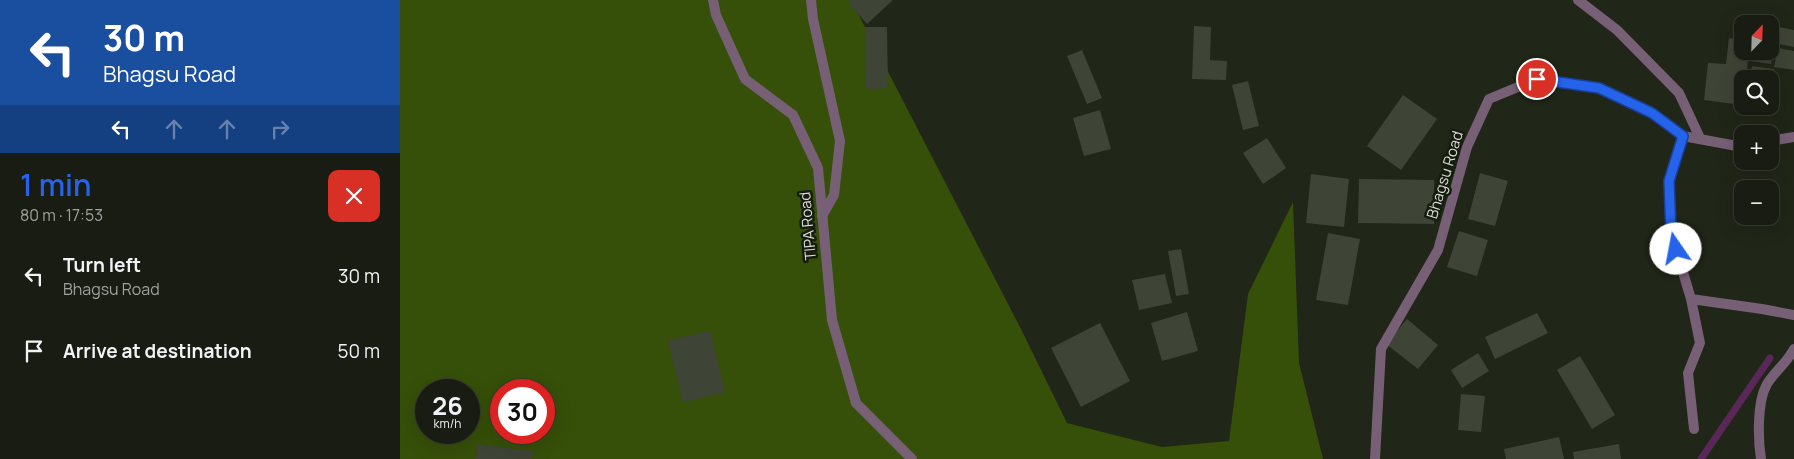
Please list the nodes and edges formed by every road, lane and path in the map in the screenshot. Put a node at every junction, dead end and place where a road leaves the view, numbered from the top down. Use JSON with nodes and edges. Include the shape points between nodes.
{"nodes":[{"id":1,"x":713,"y":0,"type":"edge"},
{"id":2,"x":811,"y":0,"type":"edge"},
{"id":3,"x":1578,"y":0,"type":"edge"},
{"id":4,"x":1683,"y":136,"type":"junction"},
{"id":5,"x":1700,"y":138,"type":"junction"},
{"id":6,"x":1794,"y":138,"type":"edge"},
{"id":7,"x":1779,"y":140,"type":"edge"},
{"id":8,"x":1734,"y":145,"type":"edge"},
{"id":9,"x":822,"y":216,"type":"junction"},
{"id":10,"x":1691,"y":299,"type":"junction"},
{"id":11,"x":1794,"y":315,"type":"edge"},
{"id":12,"x":1794,"y":349,"type":"edge"},
{"id":13,"x":1694,"y":429,"type":"dead end"},
{"id":14,"x":912,"y":459,"type":"edge"},
{"id":15,"x":1375,"y":459,"type":"edge"},
{"id":16,"x":1760,"y":459,"type":"edge"}],
"edges":[{"from":1,"to":9,"type":"street","name":"TIPA Road","via":[[716,15],[745,79],[793,116],[818,168]]},
{"from":2,"to":9,"type":"street","via":[[840,141],[834,195]]},
{"from":3,"to":5,"type":"street","via":[[1617,30],[1679,93]]},
{"from":4,"to":5,"type":"street","name":"Bhagsu Road"},
{"from":4,"to":10,"type":"street","via":[[1669,181],[1671,232]]},
{"from":4,"to":15,"type":"street","name":"Bhagsu Road","via":[[1652,113],[1599,88],[1537,79],[1489,99],[1467,147],[1438,250],[1382,348]]},
{"from":5,"to":8,"type":"street","name":"Bhagsu Road"},
{"from":6,"to":7,"type":"street"},
{"from":9,"to":14,"type":"street","name":"TIPA Road","via":[[832,320],[856,403]]},
{"from":10,"to":11,"type":"street"},
{"from":10,"to":13,"type":"street","via":[[1700,343],[1688,373]]},
{"from":12,"to":16,"type":"street","via":[[1766,386],[1758,443]]}]}
